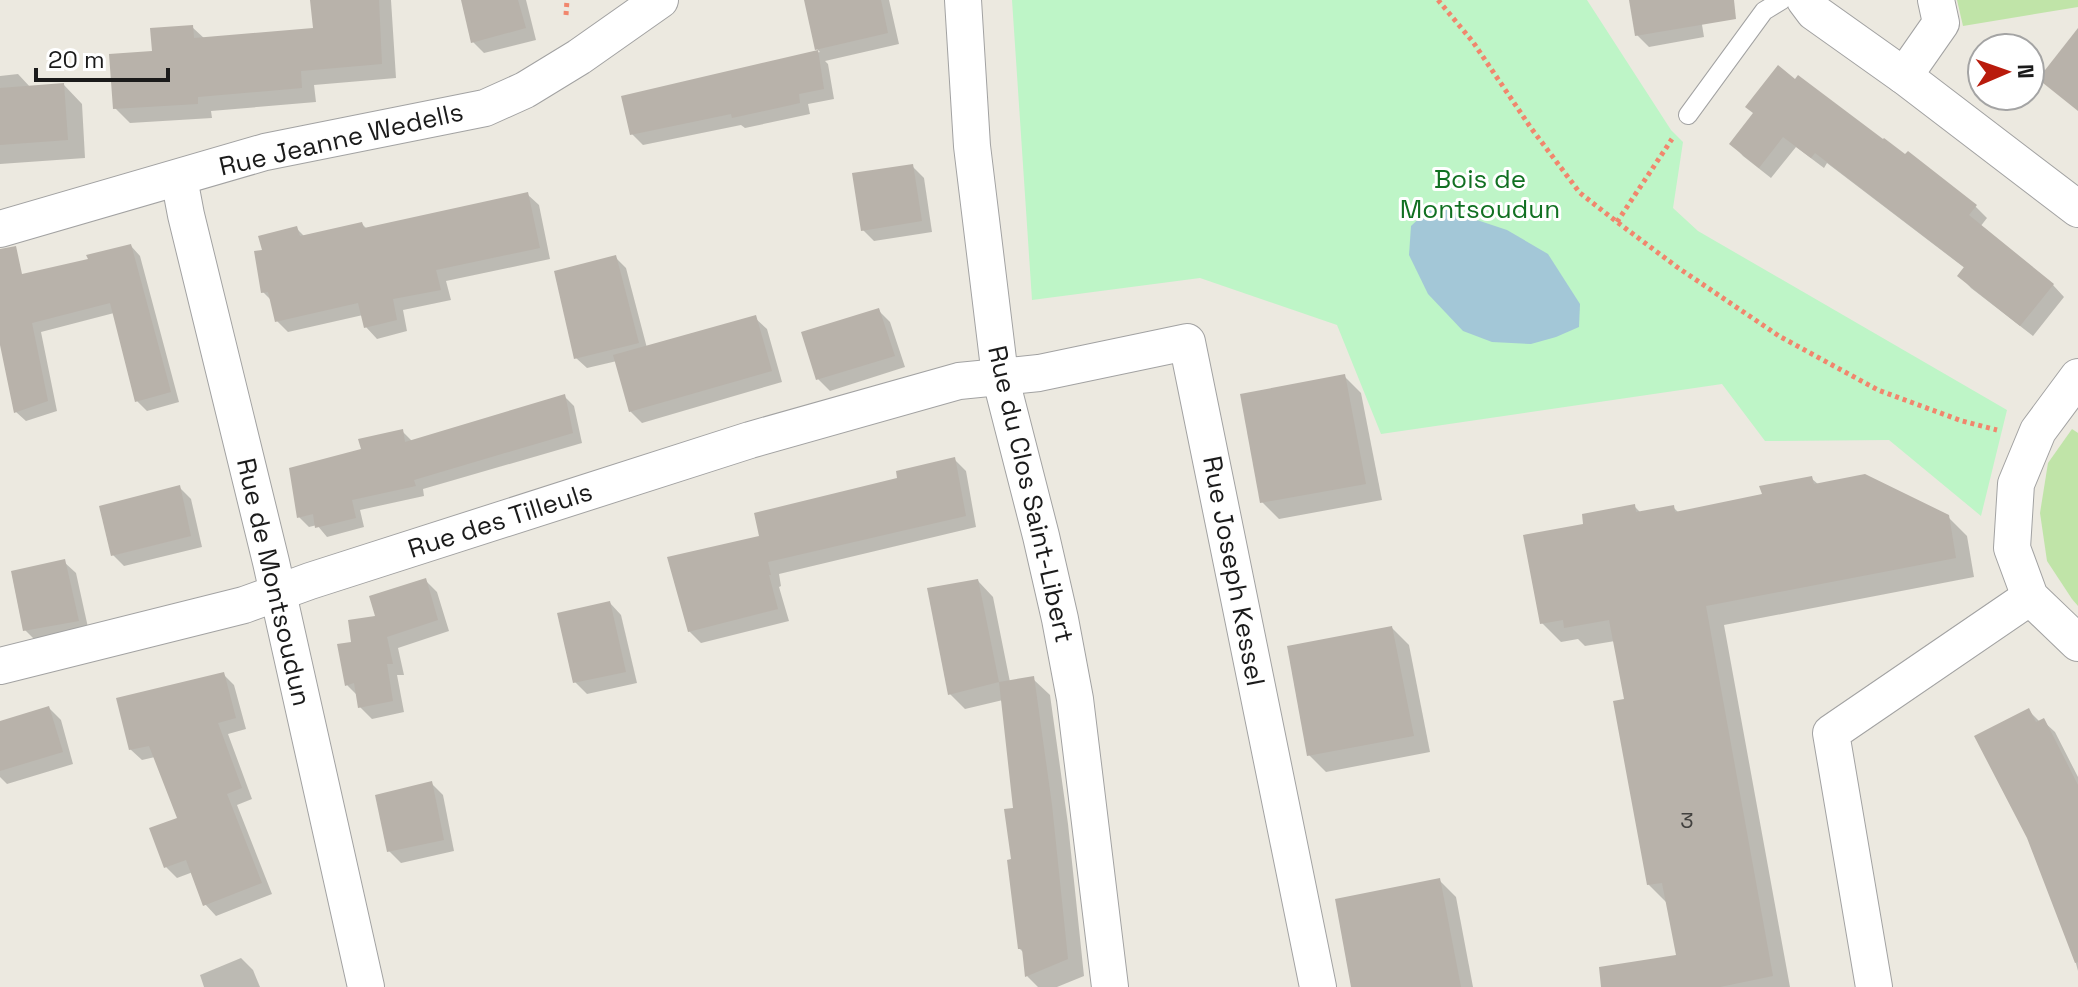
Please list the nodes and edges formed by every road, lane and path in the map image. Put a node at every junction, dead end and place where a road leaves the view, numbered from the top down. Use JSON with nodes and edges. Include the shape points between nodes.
{"nodes":[{"id":1,"x":660,"y":0,"type":"edge"},
{"id":2,"x":963,"y":0,"type":"edge"},
{"id":3,"x":1438,"y":0,"type":"edge"},
{"id":4,"x":1782,"y":0,"type":"edge"},
{"id":5,"x":1805,"y":0,"type":"edge"},
{"id":6,"x":1936,"y":0,"type":"edge"},
{"id":7,"x":1904,"y":76,"type":"junction"},
{"id":8,"x":1688,"y":115,"type":"joint"},
{"id":9,"x":179,"y":178,"type":"junction"},
{"id":10,"x":2078,"y":209,"type":"edge"},
{"id":11,"x":1617,"y":222,"type":"junction"},
{"id":12,"x":0,"y":229,"type":"edge"},
{"id":13,"x":1000,"y":376,"type":"junction"},
{"id":14,"x":2078,"y":377,"type":"edge"},
{"id":15,"x":2034,"y":440,"type":"junction"},
{"id":16,"x":277,"y":593,"type":"junction"},
{"id":17,"x":2030,"y":597,"type":"junction"},
{"id":18,"x":2078,"y":643,"type":"edge"},
{"id":19,"x":0,"y":666,"type":"edge"},
{"id":20,"x":366,"y":987,"type":"edge"},
{"id":21,"x":1110,"y":987,"type":"edge"},
{"id":22,"x":1318,"y":987,"type":"edge"},
{"id":23,"x":1874,"y":987,"type":"edge"}],
"edges":[{"from":1,"to":9,"type":"street","name":"Rue Jeanne Wedells","via":[[579,57],[485,108],[265,152]]},
{"from":2,"to":13,"type":"street","name":"Rue du Clos Saint-Libert","via":[[972,146]]},
{"from":3,"to":11,"type":"path","via":[[1580,193]]},
{"from":4,"to":8,"type":"lane","via":[[1764,11]]},
{"from":5,"to":7,"type":"street","via":[[1814,12]]},
{"from":6,"to":7,"type":"street","via":[[1941,23]]},
{"from":7,"to":10,"type":"street"},
{"from":8,"to":11,"type":"path"},
{"from":9,"to":12,"type":"street","name":"Rue Jeanne Wedells"},
{"from":9,"to":16,"type":"street","name":"Rue de Montsoudun"},
{"from":11,"to":15,"type":"path","via":[[1779,336],[1878,390]]},
{"from":13,"to":16,"type":"street","name":"Rue des Tilleuls","via":[[959,381],[750,440]]},
{"from":13,"to":21,"type":"street","name":"Rue du Clos Saint-Libert","via":[[1075,699]]},
{"from":13,"to":22,"type":"street","name":"Rue Joseph Kessel","via":[[1039,373],[1187,342]]},
{"from":14,"to":15,"type":"street"},
{"from":15,"to":17,"type":"street","via":[[2016,484],[2012,548]]},
{"from":16,"to":19,"type":"street","name":"Rue des Tilleuls"},
{"from":16,"to":20,"type":"street","name":"Rue de Montsoudun"},
{"from":17,"to":18,"type":"street"},
{"from":17,"to":23,"type":"street","via":[[1831,733]]}]}
